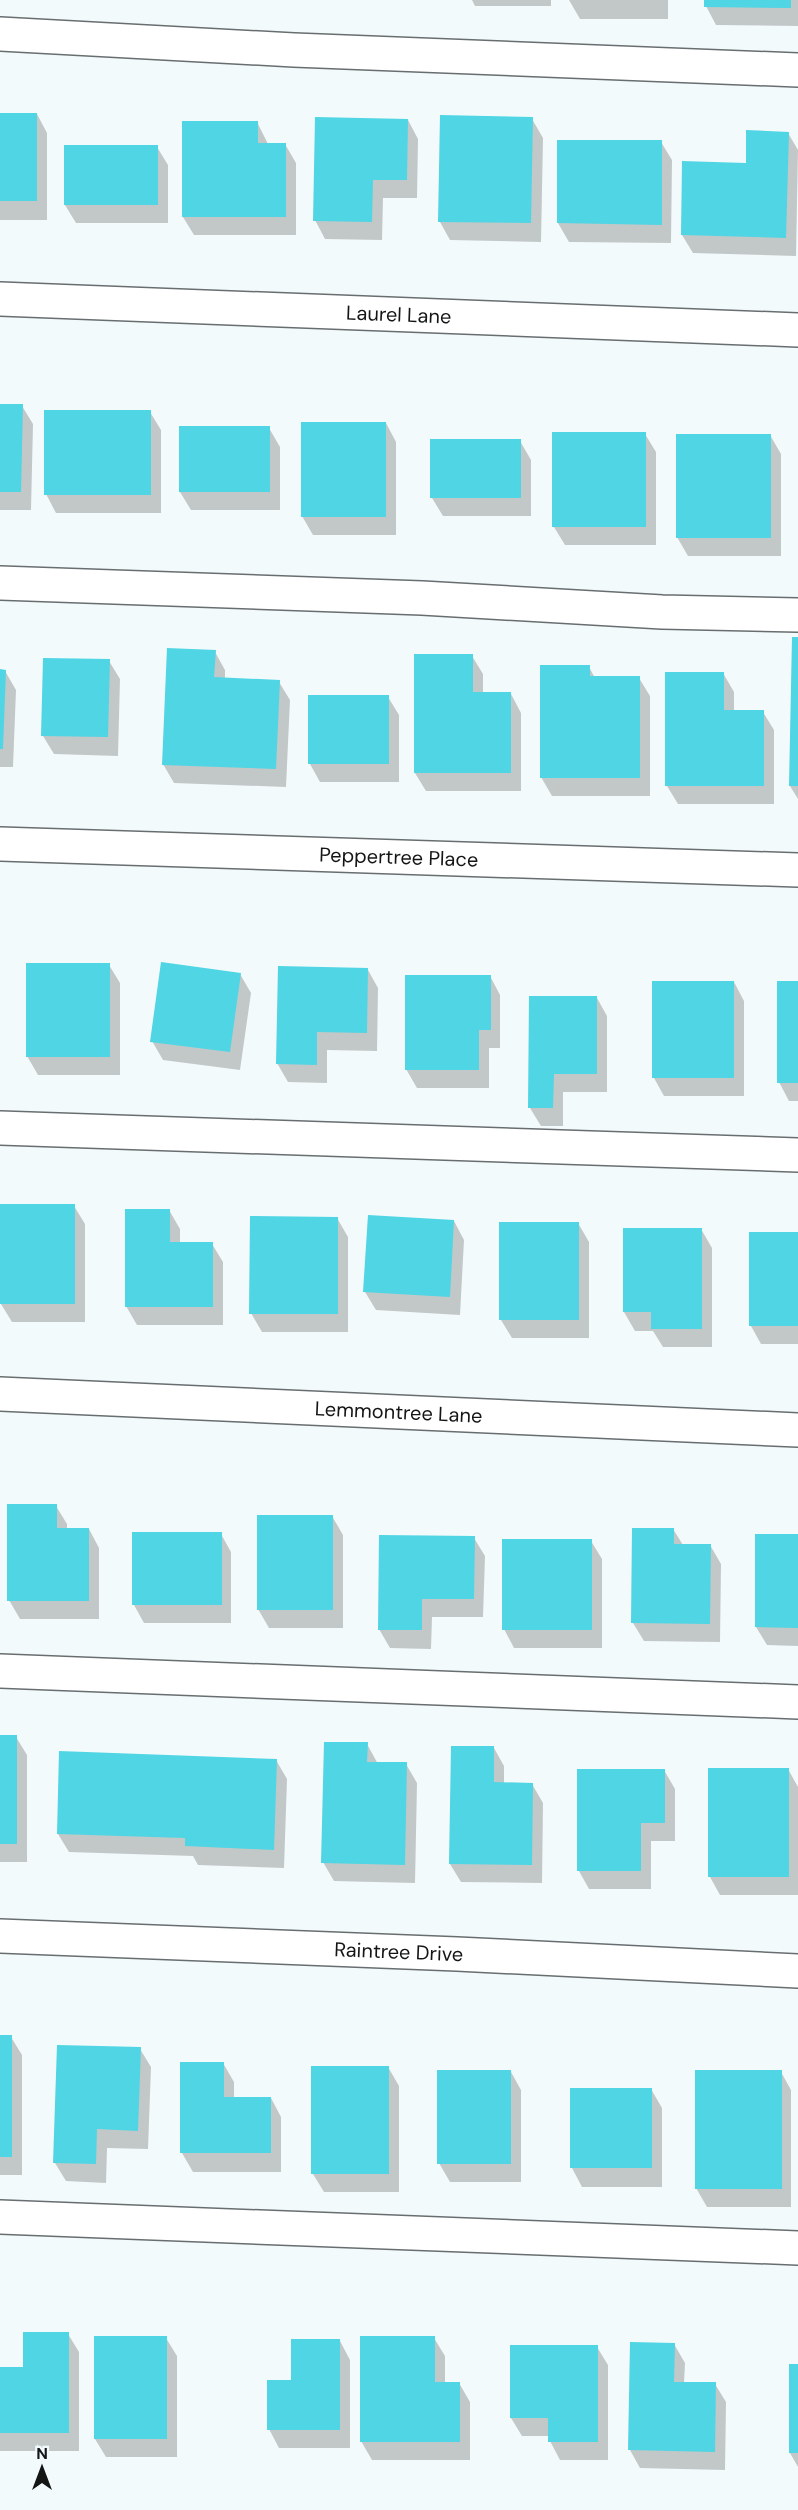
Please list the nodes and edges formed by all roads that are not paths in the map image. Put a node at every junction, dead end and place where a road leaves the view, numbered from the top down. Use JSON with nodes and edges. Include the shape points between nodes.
{"nodes":[{"id":1,"x":0,"y":34,"type":"edge"},
{"id":2,"x":798,"y":70,"type":"edge"},
{"id":3,"x":0,"y":299,"type":"edge"},
{"id":4,"x":798,"y":330,"type":"edge"},
{"id":5,"x":0,"y":583,"type":"edge"},
{"id":6,"x":798,"y":615,"type":"edge"},
{"id":7,"x":0,"y":844,"type":"edge"},
{"id":8,"x":798,"y":870,"type":"edge"},
{"id":9,"x":0,"y":1128,"type":"edge"},
{"id":10,"x":798,"y":1155,"type":"edge"},
{"id":11,"x":0,"y":1394,"type":"edge"},
{"id":12,"x":798,"y":1430,"type":"edge"},
{"id":13,"x":0,"y":1671,"type":"edge"},
{"id":14,"x":798,"y":1702,"type":"edge"},
{"id":15,"x":0,"y":1936,"type":"edge"},
{"id":16,"x":798,"y":1971,"type":"edge"},
{"id":17,"x":0,"y":2217,"type":"edge"},
{"id":18,"x":798,"y":2248,"type":"edge"}],
"edges":[{"from":1,"to":2,"type":"street"},
{"from":3,"to":4,"type":"street","name":"Laurel Lane"},
{"from":5,"to":6,"type":"street"},
{"from":7,"to":8,"type":"street","name":"Peppertree Place"},
{"from":9,"to":10,"type":"street"},
{"from":11,"to":12,"type":"street","name":"Lemmontree Lane"},
{"from":13,"to":14,"type":"street"},
{"from":15,"to":16,"type":"street","name":"Raintree Drive"},
{"from":17,"to":18,"type":"street"}]}
